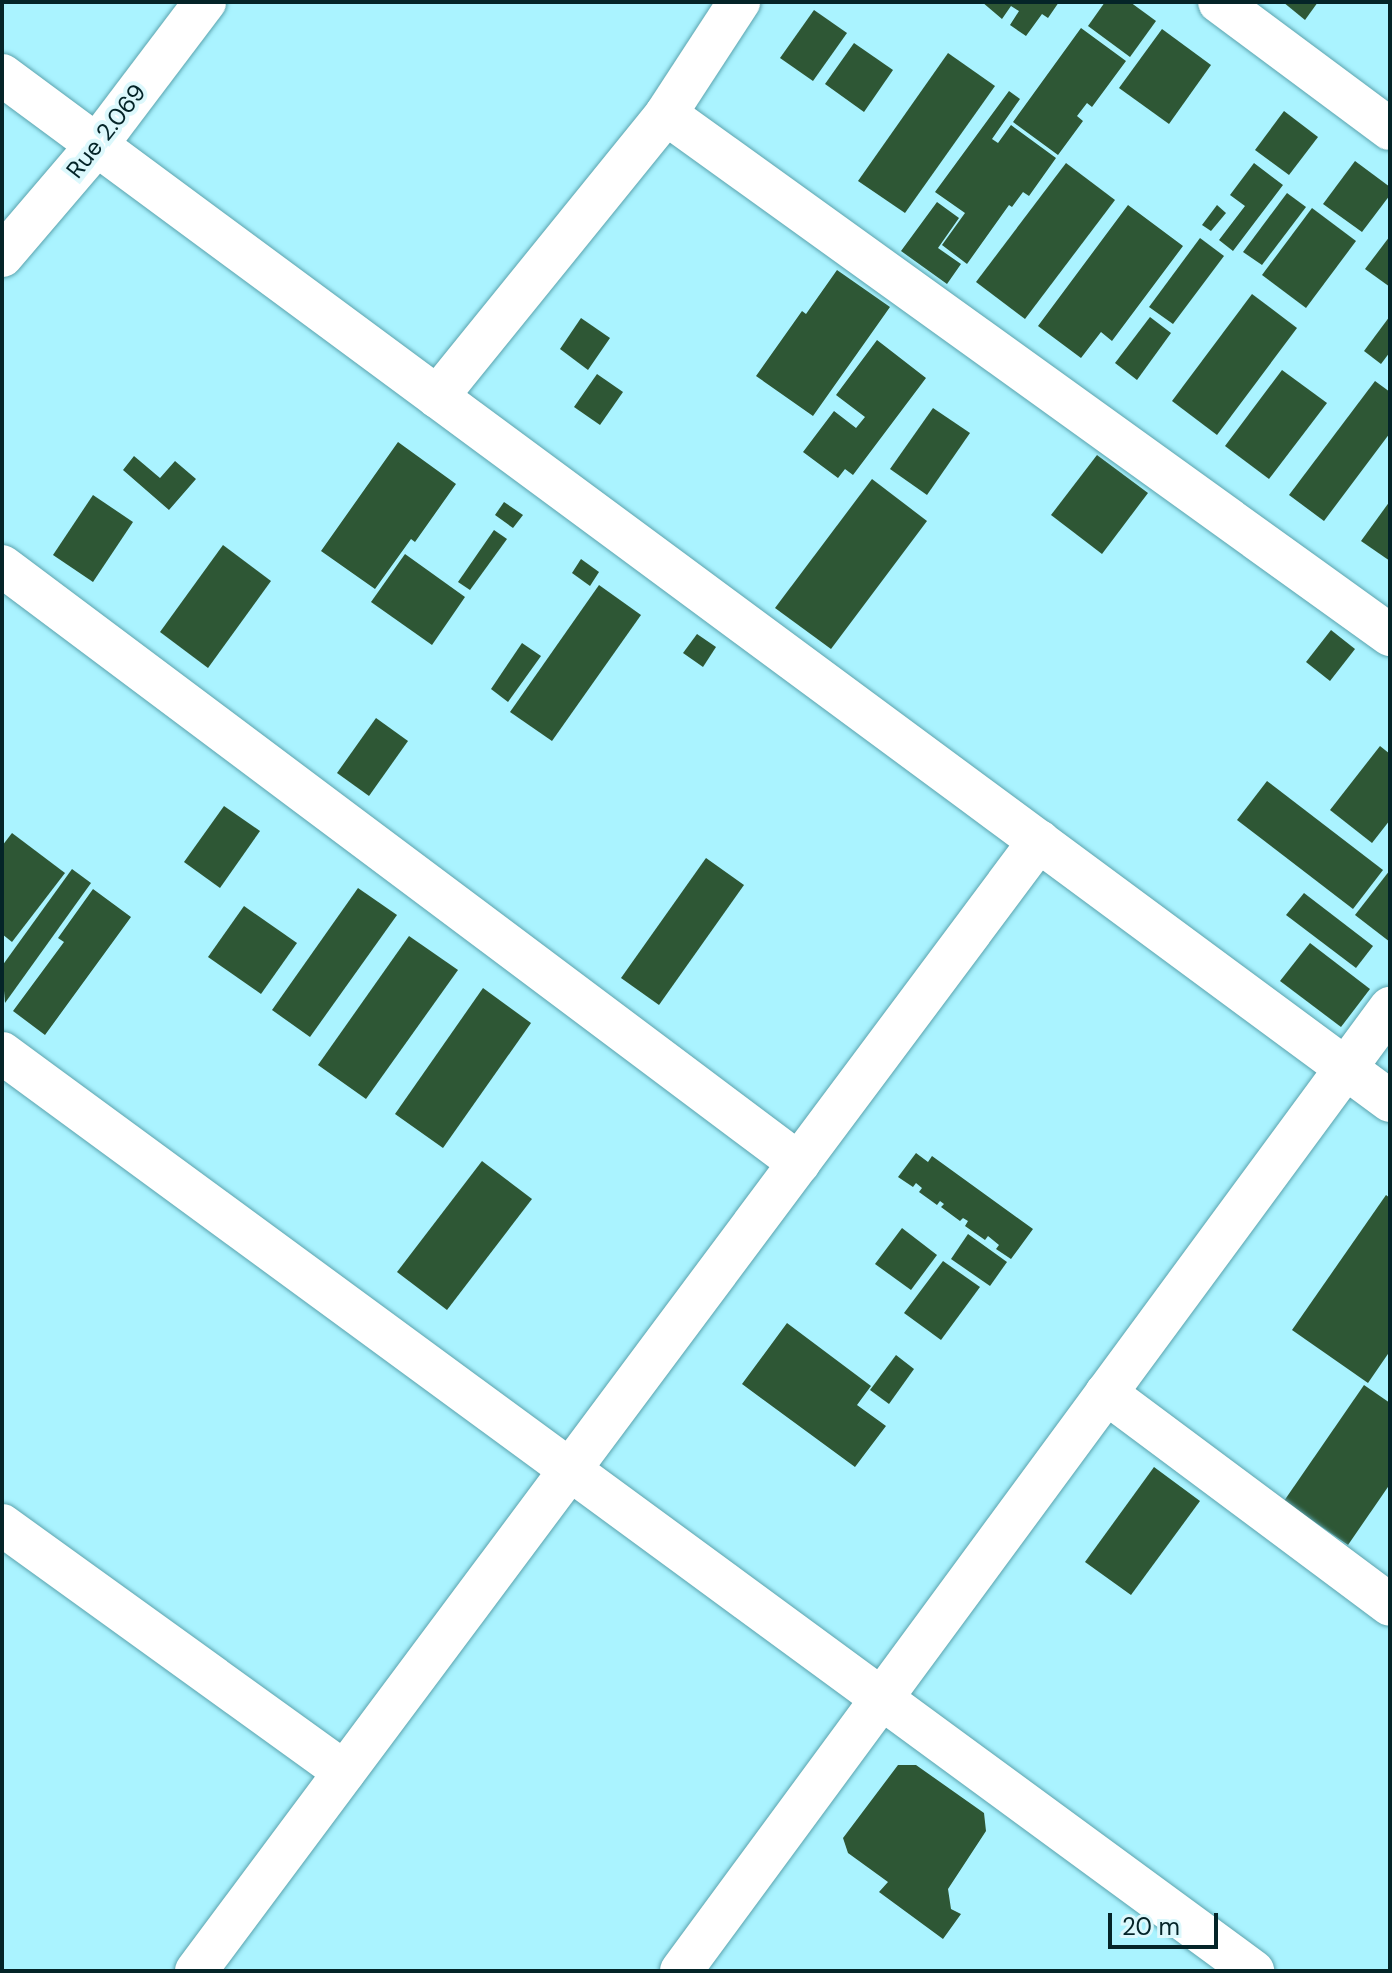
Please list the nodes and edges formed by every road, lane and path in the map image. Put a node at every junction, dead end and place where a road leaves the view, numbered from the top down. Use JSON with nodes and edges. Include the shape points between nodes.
{"nodes":[{"id":1,"x":205,"y":2,"type":"edge"},
{"id":2,"x":739,"y":2,"type":"edge"},
{"id":3,"x":1219,"y":2,"type":"edge"},
{"id":4,"x":2,"y":75,"type":"edge"},
{"id":5,"x":666,"y":114,"type":"junction"},
{"id":6,"x":1390,"y":129,"type":"edge"},
{"id":7,"x":96,"y":146,"type":"junction"},
{"id":8,"x":2,"y":256,"type":"edge"},
{"id":9,"x":437,"y":397,"type":"junction"},
{"id":10,"x":2,"y":566,"type":"edge"},
{"id":11,"x":1390,"y":635,"type":"edge"},
{"id":12,"x":1039,"y":841,"type":"junction"},
{"id":13,"x":1390,"y":1008,"type":"edge"},
{"id":14,"x":2,"y":1053,"type":"edge"},
{"id":15,"x":1346,"y":1068,"type":"junction"},
{"id":16,"x":1390,"y":1101,"type":"edge"},
{"id":17,"x":799,"y":1163,"type":"junction"},
{"id":18,"x":1106,"y":1393,"type":"junction"},
{"id":19,"x":570,"y":1469,"type":"junction"},
{"id":20,"x":2,"y":1525,"type":"edge"},
{"id":21,"x":1390,"y":1605,"type":"edge"},
{"id":22,"x":881,"y":1698,"type":"junction"},
{"id":23,"x":344,"y":1772,"type":"junction"},
{"id":24,"x":196,"y":1971,"type":"edge"},
{"id":25,"x":681,"y":1971,"type":"edge"},
{"id":26,"x":1253,"y":1971,"type":"edge"}],
"edges":[{"from":1,"to":7,"type":"street","name":"Rue 2.069"},
{"from":2,"to":5,"type":"street"},
{"from":3,"to":6,"type":"street"},
{"from":4,"to":7,"type":"street"},
{"from":5,"to":9,"type":"street"},
{"from":5,"to":11,"type":"street"},
{"from":7,"to":8,"type":"street","name":"Rue 2.069"},
{"from":7,"to":9,"type":"street"},
{"from":9,"to":12,"type":"street"},
{"from":10,"to":17,"type":"street"},
{"from":12,"to":15,"type":"street"},
{"from":12,"to":17,"type":"street"},
{"from":13,"to":15,"type":"street"},
{"from":14,"to":19,"type":"street"},
{"from":15,"to":16,"type":"street"},
{"from":15,"to":18,"type":"street"},
{"from":17,"to":19,"type":"street"},
{"from":18,"to":21,"type":"street"},
{"from":18,"to":22,"type":"street"},
{"from":19,"to":22,"type":"street"},
{"from":19,"to":23,"type":"street"},
{"from":20,"to":23,"type":"street"},
{"from":22,"to":25,"type":"street"},
{"from":22,"to":26,"type":"street"},
{"from":23,"to":24,"type":"street"}]}
